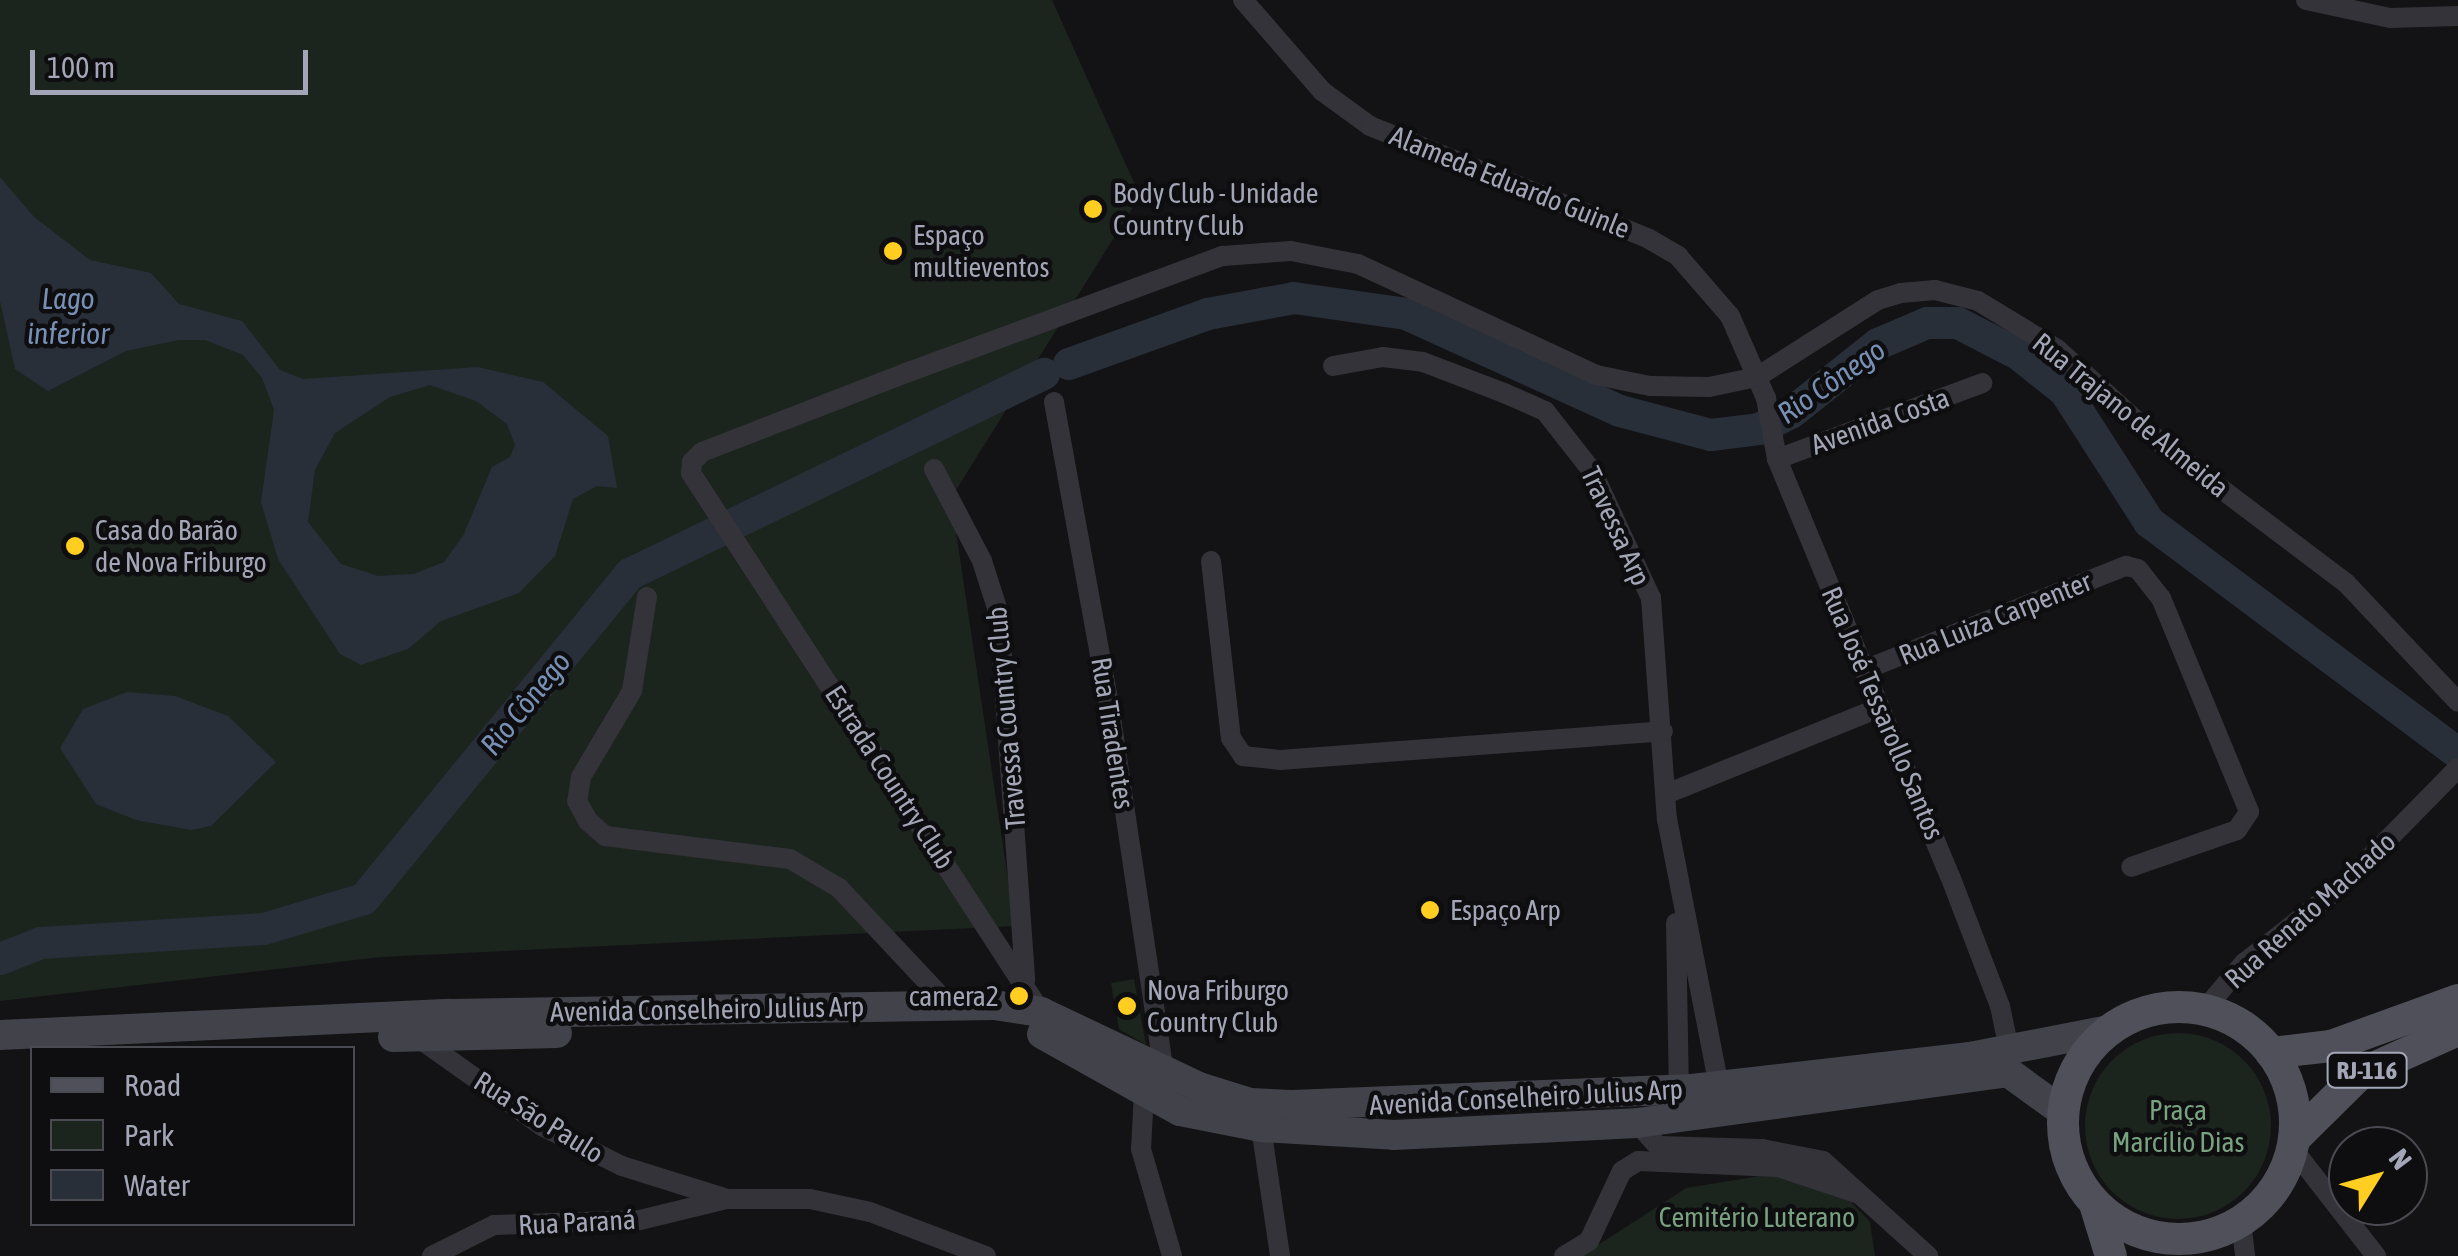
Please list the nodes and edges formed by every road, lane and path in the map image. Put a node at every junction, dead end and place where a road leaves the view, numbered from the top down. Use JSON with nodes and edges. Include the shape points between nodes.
{"nodes":[{"id":1,"x":1242,"y":0,"type":"edge"},
{"id":2,"x":2306,"y":0,"type":"edge"},
{"id":3,"x":2458,"y":16,"type":"edge"},
{"id":4,"x":1333,"y":366,"type":"dead end"},
{"id":5,"x":1757,"y":378,"type":"junction"},
{"id":6,"x":1982,"y":383,"type":"dead end"},
{"id":7,"x":1054,"y":402,"type":"dead end"},
{"id":8,"x":1777,"y":459,"type":"junction"},
{"id":9,"x":934,"y":469,"type":"dead end"},
{"id":10,"x":1211,"y":561,"type":"dead end"},
{"id":11,"x":647,"y":597,"type":"dead end"},
{"id":12,"x":1864,"y":670,"type":"junction"},
{"id":13,"x":2458,"y":702,"type":"edge"},
{"id":14,"x":1879,"y":708,"type":"junction"},
{"id":15,"x":1662,"y":731,"type":"junction"},
{"id":16,"x":2458,"y":768,"type":"edge"},
{"id":17,"x":1666,"y":794,"type":"junction"},
{"id":18,"x":2132,"y":866,"type":"dead end"},
{"id":19,"x":1676,"y":876,"type":"junction"},
{"id":20,"x":909,"y":963,"type":"junction"},
{"id":21,"x":1025,"y":981,"type":"junction"},
{"id":22,"x":2458,"y":1000,"type":"edge"},
{"id":23,"x":947,"y":1003,"type":"junction"},
{"id":24,"x":901,"y":1006,"type":"junction"},
{"id":25,"x":2204,"y":1010,"type":"junction"},
{"id":26,"x":1041,"y":1012,"type":"junction"},
{"id":27,"x":406,"y":1026,"type":"junction"},
{"id":28,"x":2109,"y":1030,"type":"junction"},
{"id":29,"x":2458,"y":1030,"type":"edge"},
{"id":30,"x":0,"y":1034,"type":"edge"},
{"id":31,"x":83,"y":1046,"type":"edge"},
{"id":32,"x":30,"y":1049,"type":"edge"},
{"id":33,"x":2009,"y":1049,"type":"junction"},
{"id":34,"x":0,"y":1053,"type":"edge"},
{"id":35,"x":2271,"y":1054,"type":"junction"},
{"id":36,"x":1163,"y":1065,"type":"junction"},
{"id":37,"x":1719,"y":1086,"type":"junction"},
{"id":38,"x":1678,"y":1090,"type":"junction"},
{"id":39,"x":1144,"y":1092,"type":"junction"},
{"id":40,"x":2063,"y":1112,"type":"junction"},
{"id":41,"x":1637,"y":1123,"type":"junction"},
{"id":42,"x":1261,"y":1126,"type":"junction"},
{"id":43,"x":2293,"y":1143,"type":"junction"},
{"id":44,"x":1856,"y":1193,"type":"junction"},
{"id":45,"x":727,"y":1199,"type":"junction"},
{"id":46,"x":2095,"y":1204,"type":"junction"},
{"id":47,"x":2228,"y":1228,"type":"junction"},
{"id":48,"x":1901,"y":1246,"type":"edge"},
{"id":49,"x":432,"y":1256,"type":"edge"},
{"id":50,"x":986,"y":1256,"type":"edge"},
{"id":51,"x":1172,"y":1256,"type":"edge"},
{"id":52,"x":1280,"y":1256,"type":"edge"},
{"id":53,"x":1564,"y":1256,"type":"edge"},
{"id":54,"x":1928,"y":1256,"type":"edge"},
{"id":55,"x":2111,"y":1256,"type":"edge"},
{"id":56,"x":2182,"y":1256,"type":"edge"},
{"id":57,"x":2245,"y":1256,"type":"edge"},
{"id":58,"x":2376,"y":1256,"type":"edge"}],
"edges":[{"from":1,"to":5,"type":"street","name":"Alameda Eduardo Guinle","via":[[1322,91],[1370,126],[1678,256],[1730,316]]},
{"from":2,"to":3,"type":"street","via":[[2390,18]]},
{"from":4,"to":15,"type":"street","name":"Travessa Arp","via":[[1383,357],[1423,362],[1546,411],[1571,436],[1626,535],[1650,598]]},
{"from":5,"to":8,"type":"street","name":"Rua José Tessarollo Santos"},
{"from":5,"to":13,"type":"street","name":"Rua Trajano de Almeida","via":[[1878,300],[1935,290],[1978,302],[2057,348],[2162,444],[2346,584]]},
{"from":5,"to":21,"type":"street","name":"Estrada Country Club","via":[[1709,387],[1650,386],[1596,374],[1358,264],[1291,250],[1222,256],[702,452],[691,473]]},
{"from":6,"to":8,"type":"street","name":"Avenida Costa"},
{"from":7,"to":36,"type":"street","name":"Rua Tiradentes","via":[[1108,698]]},
{"from":8,"to":12,"type":"street","name":"Rua José Tessarollo Santos"},
{"from":9,"to":21,"type":"street","name":"Travessa Country Club","via":[[982,561],[999,614],[999,685],[1018,830]]},
{"from":10,"to":15,"type":"street","via":[[1231,738],[1242,756],[1280,760]]},
{"from":11,"to":20,"type":"street","via":[[632,692],[581,777],[576,801],[588,822],[606,836],[790,859],[839,888]]},
{"from":12,"to":14,"type":"street","name":"Rua José Tessarollo Santos"},
{"from":12,"to":18,"type":"street","name":"Rua Luiza Carpenter","via":[[2126,566],[2150,579],[2248,812],[2237,830]]},
{"from":14,"to":17,"type":"street"},
{"from":14,"to":33,"type":"street","name":"Rua José Tessarollo Santos","via":[[2000,1006]]},
{"from":15,"to":17,"type":"street","name":"Travessa Arp"},
{"from":16,"to":25,"type":"street","name":"Rua Renato Machado","via":[[2342,886],[2244,963]]},
{"from":17,"to":19,"type":"street","name":"Travessa Arp"},
{"from":19,"to":37,"type":"street","name":"Travessa Arp"},
{"from":19,"to":38,"type":"street","name":"Travessa Arp"},
{"from":20,"to":23,"type":"street"},
{"from":20,"to":24,"type":"street"},
{"from":21,"to":26,"type":"street","name":"Estrada Country Club"},
{"from":22,"to":35,"type":"main road","number":"RJ-116","via":[[2331,1046]]},
{"from":23,"to":24,"type":"main road","name":"Avenida Conselheiro Julius Arp"},
{"from":23,"to":26,"type":"main road","name":"Avenida Conselheiro Julius Arp"},
{"from":24,"to":27,"type":"main road","name":"Avenida Conselheiro Julius Arp"},
{"from":25,"to":28,"type":"main road","via":[[2154,1010]]},
{"from":25,"to":35,"type":"main road","via":[[2252,1034]]},
{"from":26,"to":36,"type":"main road","name":"Avenida Conselheiro Julius Arp"},
{"from":27,"to":30,"type":"main road","name":"Avenida Conselheiro Julius Arp"},
{"from":27,"to":31,"type":"main road","name":"Avenida Conselheiro Julius Arp"},
{"from":27,"to":39,"type":"main road","name":"Avenida Conselheiro Julius Arp","via":[[972,1023],[1039,1032]]},
{"from":27,"to":45,"type":"street","name":"Rua São Paulo","via":[[558,1134],[622,1166]]},
{"from":28,"to":33,"type":"main road","name":"Avenida Conselheiro Julius Arp"},
{"from":28,"to":40,"type":"main road","via":[[2077,1066]]},
{"from":29,"to":43,"type":"main road","number":"RJ-116","via":[[2360,1074]]},
{"from":32,"to":34,"type":"main road","name":"Avenida Conselheiro Julius Arp"},
{"from":33,"to":37,"type":"main road","name":"Avenida Conselheiro Julius Arp"},
{"from":35,"to":43,"type":"main road","number":"RJ-116","via":[[2286,1080]]},
{"from":36,"to":38,"type":"main road","name":"Avenida Conselheiro Julius Arp","via":[[1199,1088],[1250,1103],[1292,1106]]},
{"from":37,"to":38,"type":"main road","name":"Avenida Conselheiro Julius Arp"},
{"from":39,"to":42,"type":"main road","name":"Avenida Conselheiro Julius Arp","via":[[1180,1111]]},
{"from":39,"to":51,"type":"street","via":[[1141,1149]]},
{"from":40,"to":41,"type":"main road","name":"Avenida Conselheiro Julius Arp","via":[[2008,1072]]},
{"from":40,"to":46,"type":"main road","via":[[2067,1156]]},
{"from":41,"to":42,"type":"main road","name":"Avenida Conselheiro Julius Arp","via":[[1394,1135]]},
{"from":41,"to":44,"type":"street","via":[[1658,1146],[1806,1154]]},
{"from":42,"to":52,"type":"street"},
{"from":43,"to":47,"type":"main road","number":"RJ-116","via":[[2280,1181]]},
{"from":43,"to":58,"type":"street"},
{"from":44,"to":48,"type":"street"},
{"from":44,"to":53,"type":"street","via":[[1778,1168],[1638,1161],[1622,1171],[1588,1241]]},
{"from":45,"to":49,"type":"street","name":"Rua Paraná","via":[[640,1220],[494,1225]]},
{"from":45,"to":50,"type":"street","name":"Rua São Paulo","via":[[810,1199],[870,1212]]},
{"from":46,"to":47,"type":"main road","via":[[2136,1231]]},
{"from":46,"to":55,"type":"main road"},
{"from":47,"to":56,"type":"main road","number":"RJ-116"},
{"from":47,"to":57,"type":"street"},
{"from":48,"to":54,"type":"street"}]}
